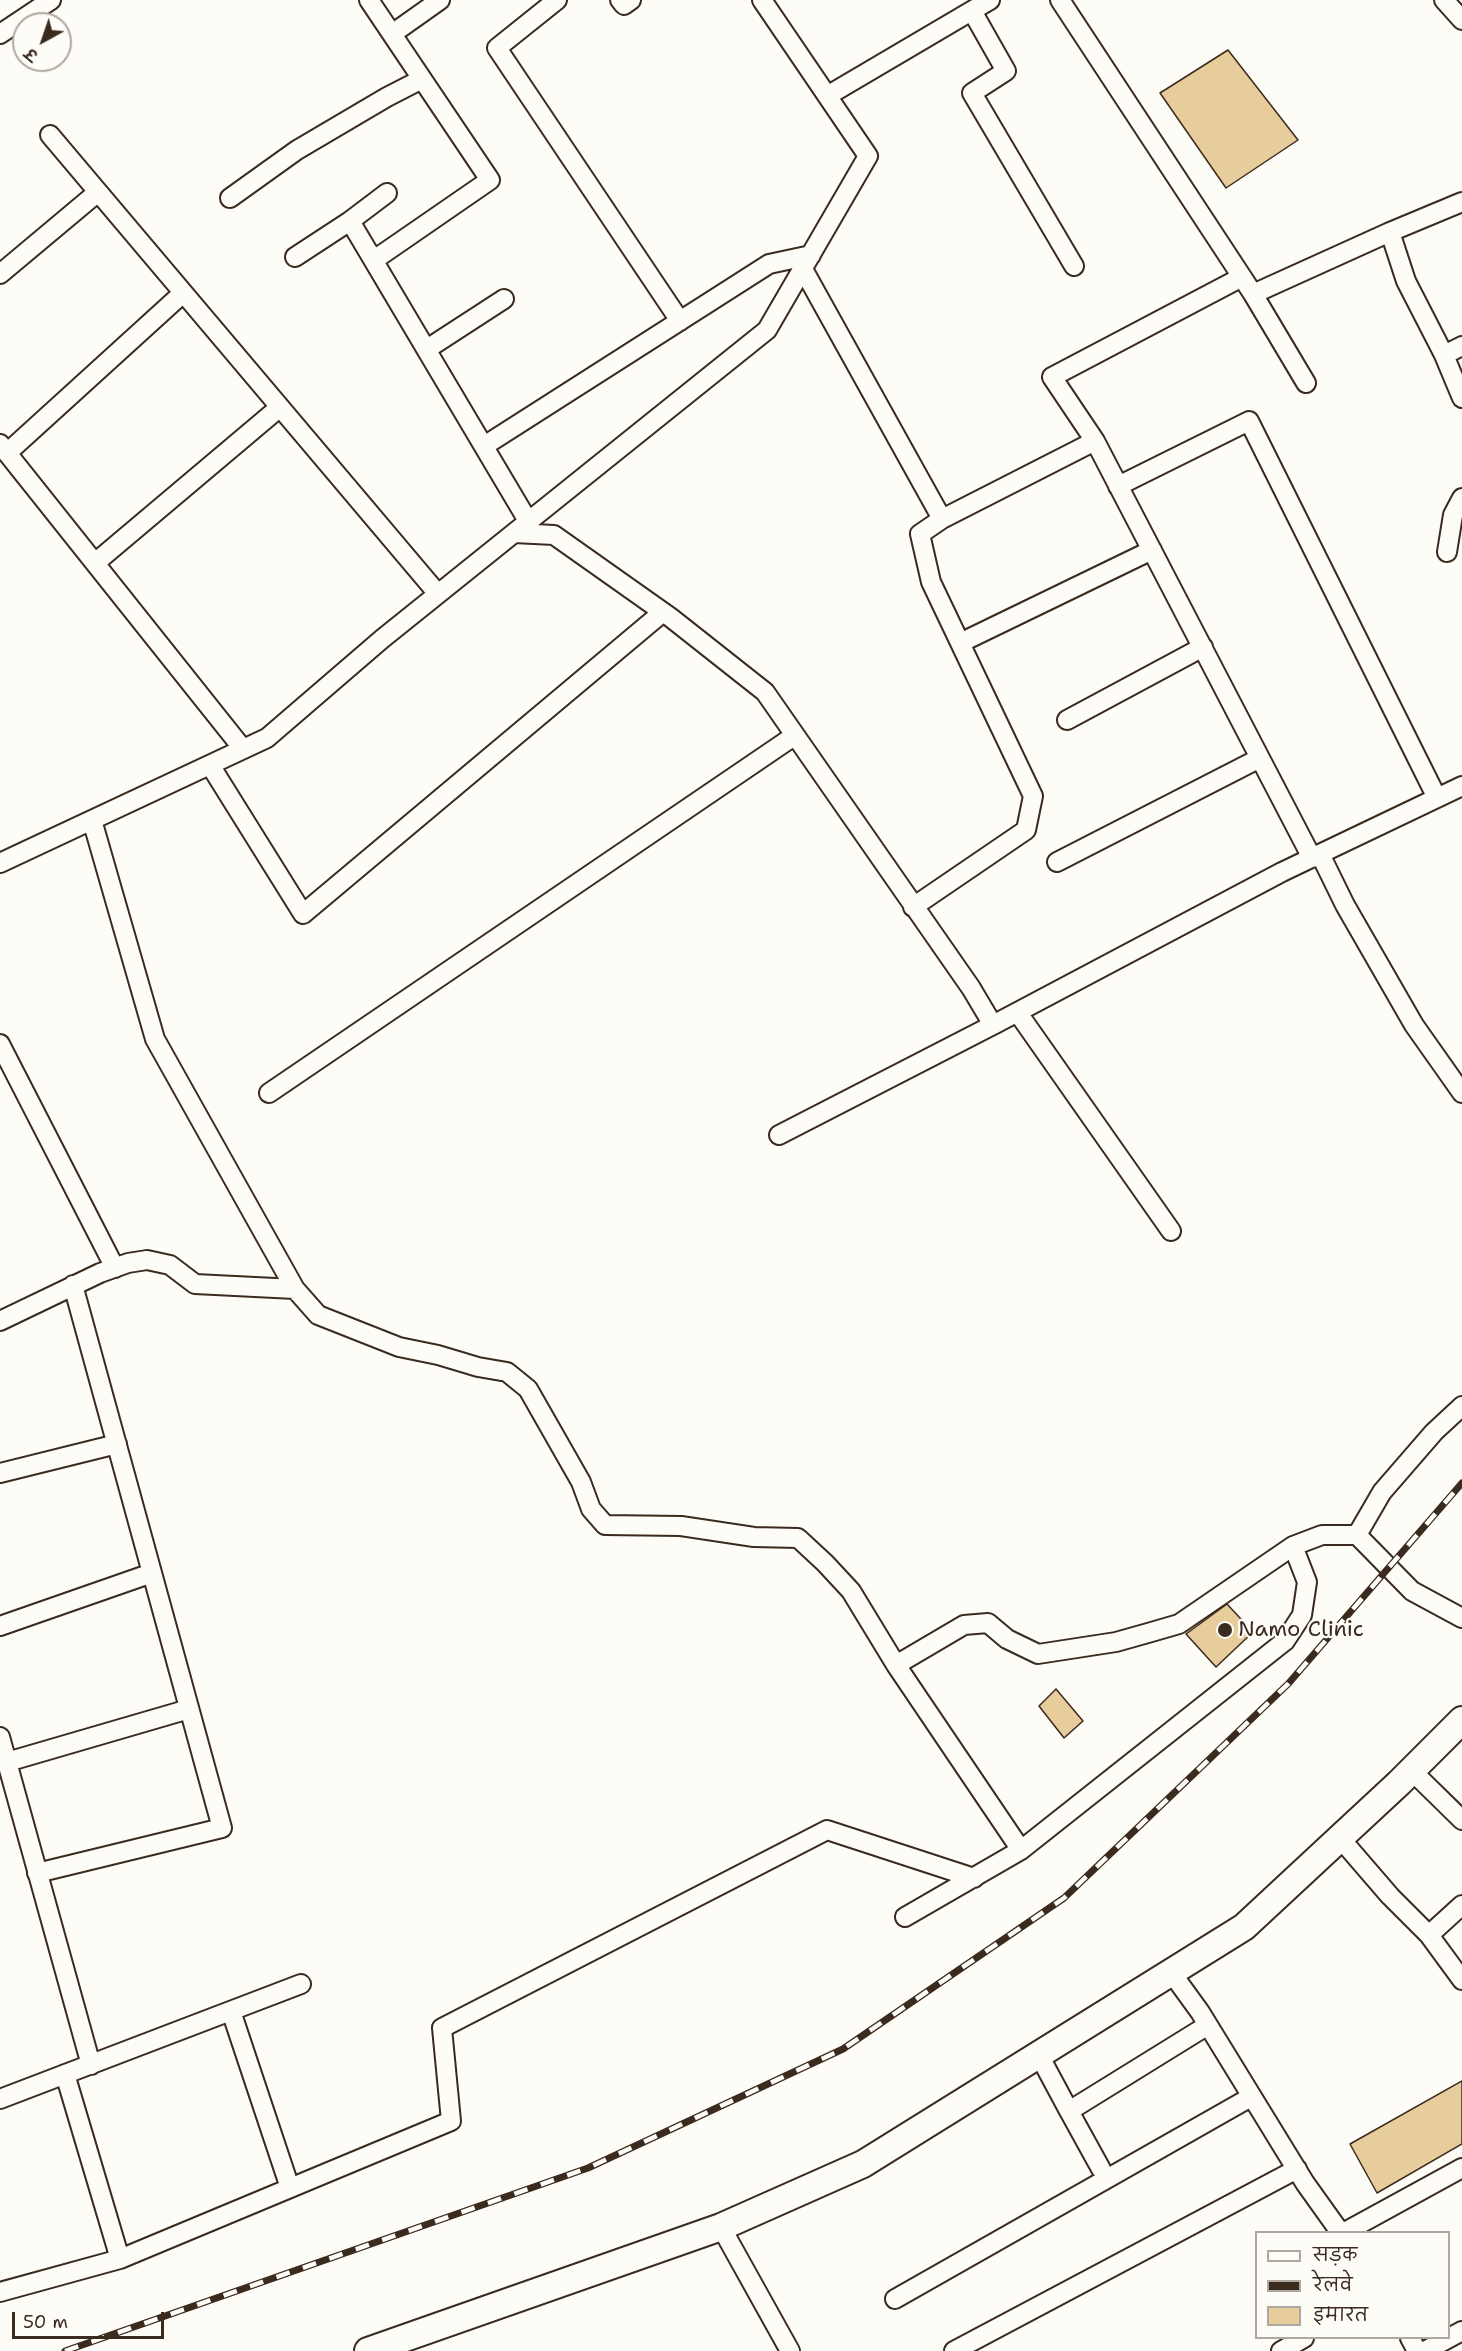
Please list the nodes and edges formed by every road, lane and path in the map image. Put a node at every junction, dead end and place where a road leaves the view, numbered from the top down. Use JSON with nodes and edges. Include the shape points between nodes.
{"nodes":[{"id":1,"x":51,"y":0,"type":"edge"},
{"id":2,"x":369,"y":0,"type":"edge"},
{"id":3,"x":440,"y":0,"type":"edge"},
{"id":4,"x":557,"y":0,"type":"edge"},
{"id":5,"x":620,"y":0,"type":"edge"},
{"id":6,"x":631,"y":0,"type":"edge"},
{"id":7,"x":762,"y":0,"type":"edge"},
{"id":8,"x":990,"y":0,"type":"edge"},
{"id":9,"x":1060,"y":0,"type":"edge"},
{"id":10,"x":1444,"y":0,"type":"edge"},
{"id":11,"x":972,"y":10,"type":"junction"},
{"id":12,"x":1462,"y":20,"type":"edge"},
{"id":13,"x":0,"y":34,"type":"edge"},
{"id":14,"x":392,"y":34,"type":"junction"},
{"id":15,"x":422,"y":79,"type":"junction"},
{"id":16,"x":827,"y":96,"type":"junction"},
{"id":17,"x":50,"y":135,"type":"dead end"},
{"id":18,"x":98,"y":192,"type":"junction"},
{"id":19,"x":387,"y":193,"type":"dead end"},
{"id":20,"x":230,"y":198,"type":"dead end"},
{"id":21,"x":1462,"y":202,"type":"edge"},
{"id":22,"x":350,"y":221,"type":"junction"},
{"id":23,"x":1390,"y":232,"type":"junction"},
{"id":24,"x":295,"y":257,"type":"dead end"},
{"id":25,"x":374,"y":260,"type":"junction"},
{"id":26,"x":807,"y":262,"type":"junction"},
{"id":27,"x":1074,"y":266,"type":"dead end"},
{"id":28,"x":0,"y":274,"type":"edge"},
{"id":29,"x":1242,"y":277,"type":"junction"},
{"id":30,"x":183,"y":293,"type":"junction"},
{"id":31,"x":1253,"y":294,"type":"junction"},
{"id":32,"x":504,"y":299,"type":"dead end"},
{"id":33,"x":680,"y":321,"type":"junction"},
{"id":34,"x":1462,"y":346,"type":"edge"},
{"id":35,"x":427,"y":350,"type":"junction"},
{"id":36,"x":1444,"y":355,"type":"junction"},
{"id":37,"x":1306,"y":383,"type":"dead end"},
{"id":38,"x":1462,"y":398,"type":"edge"},
{"id":39,"x":280,"y":407,"type":"junction"},
{"id":40,"x":1095,"y":441,"type":"junction"},
{"id":41,"x":484,"y":446,"type":"junction"},
{"id":42,"x":3,"y":448,"type":"edge"},
{"id":43,"x":1118,"y":486,"type":"junction"},
{"id":44,"x":1462,"y":498,"type":"edge"},
{"id":45,"x":942,"y":519,"type":"junction"},
{"id":46,"x":528,"y":521,"type":"junction"},
{"id":47,"x":514,"y":533,"type":"junction"},
{"id":48,"x":1152,"y":550,"type":"junction"},
{"id":49,"x":1447,"y":552,"type":"dead end"},
{"id":50,"x":94,"y":563,"type":"junction"},
{"id":51,"x":438,"y":594,"type":"junction"},
{"id":52,"x":663,"y":612,"type":"junction"},
{"id":53,"x":960,"y":644,"type":"junction"},
{"id":54,"x":1203,"y":647,"type":"junction"},
{"id":55,"x":1066,"y":720,"type":"dead end"},
{"id":56,"x":794,"y":736,"type":"junction"},
{"id":57,"x":243,"y":749,"type":"junction"},
{"id":58,"x":1260,"y":758,"type":"junction"},
{"id":59,"x":210,"y":765,"type":"junction"},
{"id":60,"x":1462,"y":786,"type":"edge"},
{"id":61,"x":1437,"y":798,"type":"junction"},
{"id":62,"x":93,"y":820,"type":"junction"},
{"id":63,"x":1316,"y":856,"type":"junction"},
{"id":64,"x":1057,"y":862,"type":"dead end"},
{"id":65,"x":0,"y":863,"type":"edge"},
{"id":66,"x":913,"y":907,"type":"junction"},
{"id":67,"x":1018,"y":1013,"type":"junction"},
{"id":68,"x":993,"y":1025,"type":"junction"},
{"id":69,"x":0,"y":1044,"type":"edge"},
{"id":70,"x":269,"y":1093,"type":"dead end"},
{"id":71,"x":1462,"y":1093,"type":"edge"},
{"id":72,"x":779,"y":1135,"type":"dead end"},
{"id":73,"x":1171,"y":1231,"type":"dead end"},
{"id":74,"x":115,"y":1268,"type":"junction"},
{"id":75,"x":73,"y":1286,"type":"junction"},
{"id":76,"x":295,"y":1289,"type":"junction"},
{"id":77,"x":0,"y":1321,"type":"edge"},
{"id":78,"x":1462,"y":1406,"type":"edge"},
{"id":79,"x":117,"y":1444,"type":"junction"},
{"id":80,"x":0,"y":1473,"type":"edge"},
{"id":81,"x":1357,"y":1535,"type":"junction"},
{"id":82,"x":1293,"y":1546,"type":"junction"},
{"id":83,"x":152,"y":1573,"type":"junction"},
{"id":84,"x":1462,"y":1618,"type":"edge"},
{"id":85,"x":0,"y":1626,"type":"edge"},
{"id":86,"x":896,"y":1665,"type":"junction"},
{"id":87,"x":189,"y":1709,"type":"junction"},
{"id":88,"x":1462,"y":1720,"type":"edge"},
{"id":89,"x":0,"y":1737,"type":"edge"},
{"id":90,"x":7,"y":1762,"type":"junction"},
{"id":91,"x":1412,"y":1771,"type":"junction"},
{"id":92,"x":1462,"y":1820,"type":"edge"},
{"id":93,"x":1340,"y":1838,"type":"junction"},
{"id":94,"x":1022,"y":1850,"type":"junction"},
{"id":95,"x":37,"y":1873,"type":"junction"},
{"id":96,"x":974,"y":1878,"type":"junction"},
{"id":97,"x":1462,"y":1905,"type":"edge"},
{"id":98,"x":905,"y":1917,"type":"dead end"},
{"id":99,"x":1429,"y":1935,"type":"junction"},
{"id":100,"x":1171,"y":1972,"type":"junction"},
{"id":101,"x":1462,"y":1980,"type":"edge"},
{"id":102,"x":301,"y":1984,"type":"dead end"},
{"id":103,"x":231,"y":2011,"type":"junction"},
{"id":104,"x":1208,"y":2025,"type":"junction"},
{"id":105,"x":1039,"y":2055,"type":"junction"},
{"id":106,"x":91,"y":2065,"type":"junction"},
{"id":107,"x":65,"y":2074,"type":"junction"},
{"id":108,"x":1251,"y":2097,"type":"junction"},
{"id":109,"x":0,"y":2099,"type":"edge"},
{"id":110,"x":1069,"y":2111,"type":"junction"},
{"id":111,"x":1462,"y":2168,"type":"edge"},
{"id":112,"x":1101,"y":2169,"type":"dead end"},
{"id":113,"x":1297,"y":2169,"type":"junction"},
{"id":114,"x":290,"y":2188,"type":"junction"},
{"id":115,"x":721,"y":2226,"type":"junction"},
{"id":116,"x":1339,"y":2231,"type":"edge"},
{"id":117,"x":1347,"y":2231,"type":"edge"},
{"id":118,"x":120,"y":2259,"type":"junction"},
{"id":119,"x":0,"y":2292,"type":"edge"},
{"id":120,"x":895,"y":2299,"type":"dead end"},
{"id":121,"x":1301,"y":2339,"type":"edge"},
{"id":122,"x":1447,"y":2339,"type":"edge"},
{"id":123,"x":368,"y":2351,"type":"edge"},
{"id":124,"x":790,"y":2351,"type":"edge"},
{"id":125,"x":954,"y":2351,"type":"edge"},
{"id":126,"x":1281,"y":2351,"type":"edge"},
{"id":127,"x":1425,"y":2351,"type":"edge"}],
"edges":[{"from":1,"to":13,"type":"street"},
{"from":2,"to":14,"type":"street"},
{"from":3,"to":14,"type":"street"},
{"from":4,"to":33,"type":"street","via":[[498,48]]},
{"from":5,"to":6,"type":"street","via":[[624,5]]},
{"from":7,"to":16,"type":"street"},
{"from":8,"to":11,"type":"street"},
{"from":9,"to":29,"type":"street"},
{"from":10,"to":12,"type":"street"},
{"from":11,"to":16,"type":"street"},
{"from":11,"to":27,"type":"street","via":[[1006,71],[972,93]]},
{"from":14,"to":15,"type":"street"},
{"from":15,"to":20,"type":"street","via":[[297,150]]},
{"from":15,"to":25,"type":"street","via":[[490,180]]},
{"from":16,"to":26,"type":"street","via":[[868,156]]},
{"from":17,"to":18,"type":"street"},
{"from":18,"to":28,"type":"street"},
{"from":18,"to":30,"type":"street"},
{"from":19,"to":22,"type":"street"},
{"from":21,"to":23,"type":"street"},
{"from":22,"to":24,"type":"street"},
{"from":22,"to":25,"type":"street"},
{"from":23,"to":31,"type":"street"},
{"from":23,"to":36,"type":"street","via":[[1406,280]]},
{"from":25,"to":35,"type":"street"},
{"from":26,"to":33,"type":"street","via":[[769,264]]},
{"from":26,"to":45,"type":"street"},
{"from":26,"to":46,"type":"street","via":[[767,330]]},
{"from":29,"to":31,"type":"street"},
{"from":29,"to":40,"type":"street","via":[[1052,377]]},
{"from":30,"to":39,"type":"street"},
{"from":30,"to":42,"type":"street"},
{"from":31,"to":37,"type":"street"},
{"from":32,"to":35,"type":"street"},
{"from":33,"to":41,"type":"street"},
{"from":34,"to":36,"type":"street"},
{"from":35,"to":41,"type":"street"},
{"from":36,"to":38,"type":"street"},
{"from":39,"to":50,"type":"street"},
{"from":39,"to":51,"type":"street"},
{"from":40,"to":43,"type":"street"},
{"from":40,"to":45,"type":"street"},
{"from":41,"to":46,"type":"street"},
{"from":42,"to":50,"type":"street"},
{"from":43,"to":48,"type":"street"},
{"from":43,"to":61,"type":"street","via":[[1249,421]]},
{"from":44,"to":49,"type":"street","via":[[1453,515]]},
{"from":45,"to":53,"type":"street","via":[[920,534],[931,582]]},
{"from":46,"to":47,"type":"street"},
{"from":47,"to":51,"type":"street"},
{"from":47,"to":52,"type":"street","via":[[554,536]]},
{"from":48,"to":53,"type":"street"},
{"from":48,"to":54,"type":"street"},
{"from":50,"to":57,"type":"street"},
{"from":51,"to":57,"type":"street","via":[[267,738]]},
{"from":52,"to":56,"type":"street","via":[[765,693]]},
{"from":52,"to":59,"type":"street","via":[[303,914]]},
{"from":53,"to":66,"type":"street","via":[[1033,796],[1026,830]]},
{"from":54,"to":55,"type":"street"},
{"from":54,"to":58,"type":"street"},
{"from":56,"to":66,"type":"street"},
{"from":56,"to":70,"type":"street"},
{"from":57,"to":59,"type":"street"},
{"from":58,"to":63,"type":"street"},
{"from":58,"to":64,"type":"street"},
{"from":59,"to":62,"type":"street"},
{"from":60,"to":61,"type":"street"},
{"from":61,"to":63,"type":"street"},
{"from":62,"to":65,"type":"street"},
{"from":62,"to":76,"type":"street","via":[[155,1039]]},
{"from":63,"to":67,"type":"street"},
{"from":63,"to":71,"type":"street","via":[[1414,1025]]},
{"from":66,"to":68,"type":"street"},
{"from":67,"to":68,"type":"street"},
{"from":67,"to":73,"type":"street"},
{"from":68,"to":72,"type":"street"},
{"from":69,"to":74,"type":"street"},
{"from":74,"to":75,"type":"street"},
{"from":74,"to":76,"type":"street","via":[[147,1260],[170,1265],[195,1284]]},
{"from":75,"to":77,"type":"street"},
{"from":75,"to":79,"type":"street"},
{"from":76,"to":86,"type":"street","via":[[318,1315],[399,1347],[507,1372],[528,1389],[581,1482],[591,1509],[605,1525],[681,1526],[754,1537],[798,1538],[851,1591]]},
{"from":78,"to":81,"type":"street","via":[[1382,1492]]},
{"from":79,"to":80,"type":"street"},
{"from":79,"to":83,"type":"street"},
{"from":81,"to":82,"type":"street","via":[[1322,1535]]},
{"from":81,"to":84,"type":"street","via":[[1412,1591]]},
{"from":82,"to":86,"type":"street","via":[[1179,1624],[1116,1642],[1038,1654],[1007,1639],[988,1623],[964,1625]]},
{"from":82,"to":94,"type":"street","via":[[1307,1582],[1302,1615],[1285,1641]]},
{"from":83,"to":85,"type":"street"},
{"from":83,"to":87,"type":"street"},
{"from":86,"to":94,"type":"street"},
{"from":87,"to":90,"type":"street"},
{"from":87,"to":95,"type":"street","via":[[222,1828]]},
{"from":88,"to":91,"type":"street"},
{"from":89,"to":90,"type":"street"},
{"from":90,"to":95,"type":"street"},
{"from":91,"to":92,"type":"street"},
{"from":91,"to":93,"type":"street"},
{"from":93,"to":99,"type":"street"},
{"from":93,"to":100,"type":"street","via":[[1244,1927]]},
{"from":94,"to":96,"type":"street"},
{"from":95,"to":106,"type":"street"},
{"from":96,"to":98,"type":"street"},
{"from":96,"to":114,"type":"street","via":[[827,1830],[442,2028],[451,2121]]},
{"from":97,"to":99,"type":"street"},
{"from":99,"to":101,"type":"street"},
{"from":100,"to":104,"type":"street"},
{"from":100,"to":105,"type":"street"},
{"from":102,"to":103,"type":"street"},
{"from":103,"to":106,"type":"street"},
{"from":103,"to":114,"type":"street"},
{"from":104,"to":108,"type":"street"},
{"from":104,"to":110,"type":"street"},
{"from":105,"to":110,"type":"street"},
{"from":105,"to":115,"type":"street","via":[[863,2164]]},
{"from":106,"to":107,"type":"street"},
{"from":107,"to":109,"type":"street"},
{"from":107,"to":118,"type":"street"},
{"from":108,"to":113,"type":"street"},
{"from":108,"to":120,"type":"street"},
{"from":110,"to":112,"type":"street"},
{"from":111,"to":117,"type":"street"},
{"from":113,"to":116,"type":"street"},
{"from":113,"to":125,"type":"street"},
{"from":114,"to":118,"type":"street"},
{"from":115,"to":123,"type":"street"},
{"from":115,"to":124,"type":"street"},
{"from":118,"to":119,"type":"street"},
{"from":121,"to":126,"type":"street"},
{"from":122,"to":127,"type":"street"}]}
